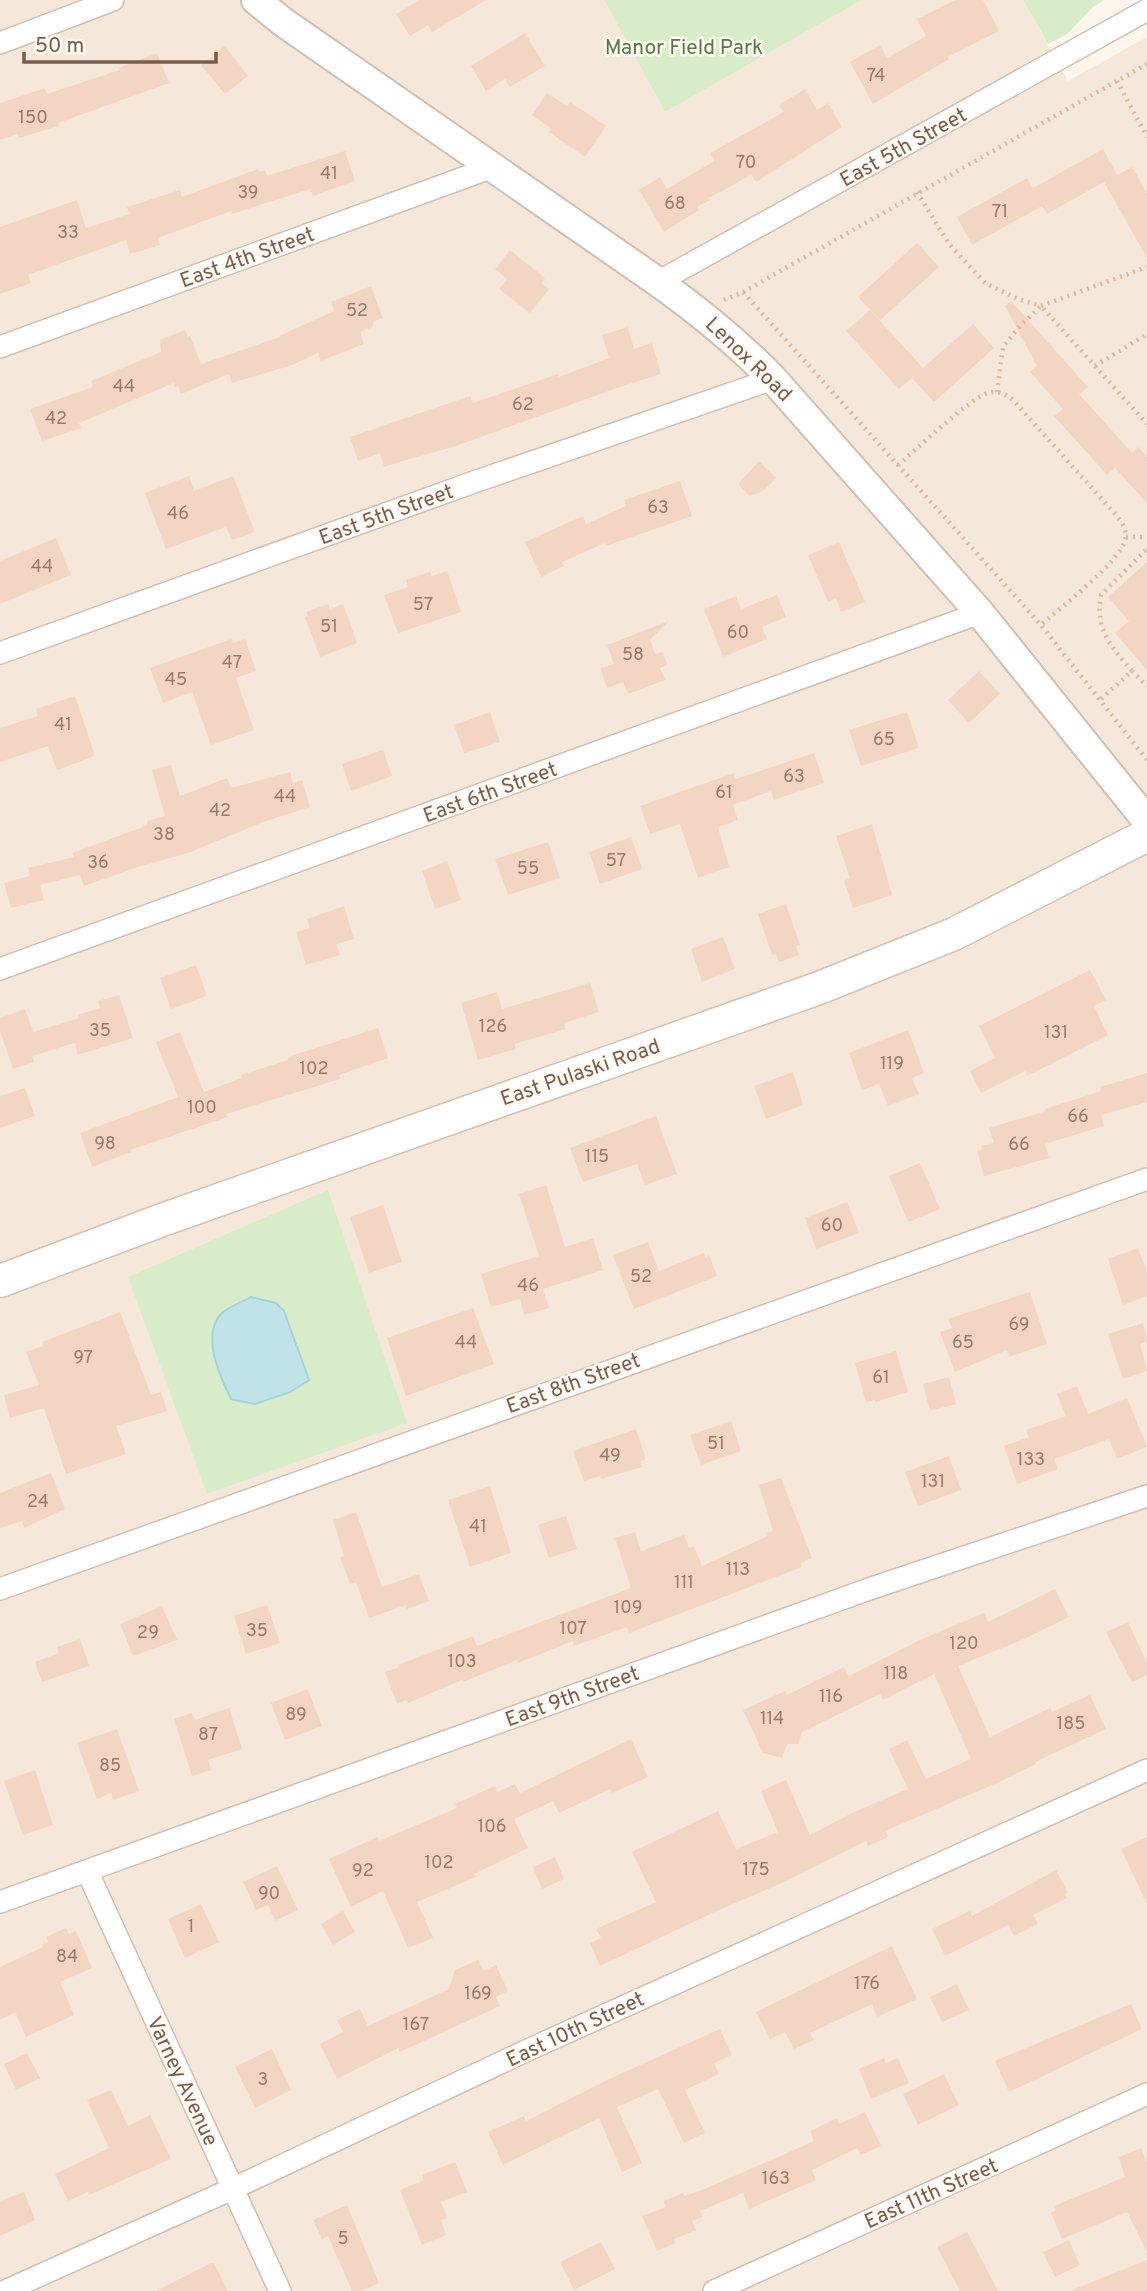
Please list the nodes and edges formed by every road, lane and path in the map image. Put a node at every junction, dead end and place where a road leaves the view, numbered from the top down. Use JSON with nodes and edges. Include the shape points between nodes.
{"nodes":[{"id":1,"x":113,"y":0,"type":"edge"},
{"id":2,"x":256,"y":0,"type":"edge"},
{"id":3,"x":1147,"y":10,"type":"edge"},
{"id":4,"x":0,"y":43,"type":"edge"},
{"id":5,"x":1147,"y":64,"type":"edge"},
{"id":6,"x":1116,"y":81,"type":"junction"},
{"id":7,"x":1147,"y":137,"type":"edge"},
{"id":8,"x":493,"y":167,"type":"junction"},
{"id":9,"x":917,"y":192,"type":"junction"},
{"id":10,"x":1147,"y":267,"type":"edge"},
{"id":11,"x":658,"y":282,"type":"junction"},
{"id":12,"x":743,"y":292,"type":"junction"},
{"id":13,"x":725,"y":298,"type":"dead end"},
{"id":14,"x":1041,"y":306,"type":"junction"},
{"id":15,"x":1147,"y":334,"type":"edge"},
{"id":16,"x":0,"y":347,"type":"edge"},
{"id":17,"x":1094,"y":366,"type":"junction"},
{"id":18,"x":773,"y":379,"type":"junction"},
{"id":19,"x":997,"y":392,"type":"junction"},
{"id":20,"x":1147,"y":424,"type":"edge"},
{"id":21,"x":898,"y":465,"type":"junction"},
{"id":22,"x":1126,"y":537,"type":"junction"},
{"id":23,"x":1147,"y":537,"type":"edge"},
{"id":24,"x":1147,"y":549,"type":"edge"},
{"id":25,"x":980,"y":613,"type":"junction"},
{"id":26,"x":1041,"y":625,"type":"junction"},
{"id":27,"x":0,"y":653,"type":"edge"},
{"id":28,"x":1132,"y":671,"type":"junction"},
{"id":29,"x":1147,"y":686,"type":"edge"},
{"id":30,"x":1101,"y":699,"type":"junction"},
{"id":31,"x":1147,"y":760,"type":"edge"},
{"id":32,"x":1147,"y":821,"type":"edge"},
{"id":33,"x":1147,"y":835,"type":"edge"},
{"id":34,"x":0,"y":969,"type":"edge"},
{"id":35,"x":1147,"y":1179,"type":"edge"},
{"id":36,"x":0,"y":1281,"type":"edge"},
{"id":37,"x":1146,"y":1499,"type":"edge"},
{"id":38,"x":0,"y":1588,"type":"edge"},
{"id":39,"x":1147,"y":1770,"type":"edge"},
{"id":40,"x":87,"y":1871,"type":"junction"},
{"id":41,"x":0,"y":1902,"type":"edge"},
{"id":42,"x":1147,"y":2094,"type":"edge"},
{"id":43,"x":232,"y":2189,"type":"junction"},
{"id":44,"x":5,"y":2291,"type":"edge"},
{"id":45,"x":280,"y":2291,"type":"edge"},
{"id":46,"x":714,"y":2291,"type":"edge"}],
"edges":[{"from":1,"to":4,"type":"street"},
{"from":2,"to":8,"type":"street","name":"Lenox Road"},
{"from":3,"to":11,"type":"street","name":"East 5th Street"},
{"from":5,"to":6,"type":"path"},
{"from":6,"to":7,"type":"path"},
{"from":6,"to":9,"type":"path"},
{"from":8,"to":11,"type":"street","name":"Lenox Road"},
{"from":8,"to":16,"type":"street","name":"East 4th Street"},
{"from":9,"to":12,"type":"path"},
{"from":9,"to":14,"type":"path","via":[[949,244],[985,283]]},
{"from":10,"to":14,"type":"path"},
{"from":11,"to":18,"type":"street","name":"Lenox Road","via":[[709,318]]},
{"from":12,"to":13,"type":"path"},
{"from":12,"to":21,"type":"path"},
{"from":14,"to":17,"type":"path"},
{"from":14,"to":19,"type":"path","via":[[1003,348]]},
{"from":15,"to":17,"type":"path"},
{"from":17,"to":20,"type":"path"},
{"from":18,"to":25,"type":"street","name":"Lenox Road"},
{"from":18,"to":27,"type":"street","name":"East 5th Street"},
{"from":19,"to":21,"type":"path","via":[[979,397]]},
{"from":19,"to":22,"type":"path","via":[[1013,400],[1117,516]]},
{"from":21,"to":26,"type":"path"},
{"from":22,"to":23,"type":"path"},
{"from":22,"to":26,"type":"path","via":[[1118,555]]},
{"from":24,"to":28,"type":"path","via":[[1101,595],[1099,608],[1109,644]]},
{"from":25,"to":32,"type":"street","name":"Lenox Road"},
{"from":25,"to":34,"type":"street","name":"East 6th Street"},
{"from":26,"to":30,"type":"path"},
{"from":28,"to":29,"type":"path"},
{"from":28,"to":30,"type":"path"},
{"from":30,"to":31,"type":"path"},
{"from":33,"to":36,"type":"main road","name":"East Pulaski Road","via":[[954,934],[819,989]]},
{"from":35,"to":38,"type":"street","name":"East 8th Street"},
{"from":37,"to":40,"type":"street","name":"East 9th Street","via":[[872,1588]]},
{"from":39,"to":43,"type":"street","name":"East 10th Street"},
{"from":40,"to":41,"type":"street","name":"East 9th Street"},
{"from":40,"to":43,"type":"street","name":"Varney Avenue"},
{"from":42,"to":46,"type":"street","name":"East 11th Street"},
{"from":43,"to":44,"type":"street","name":"East 10th Street"},
{"from":43,"to":45,"type":"street","name":"Varney Avenue"}]}
